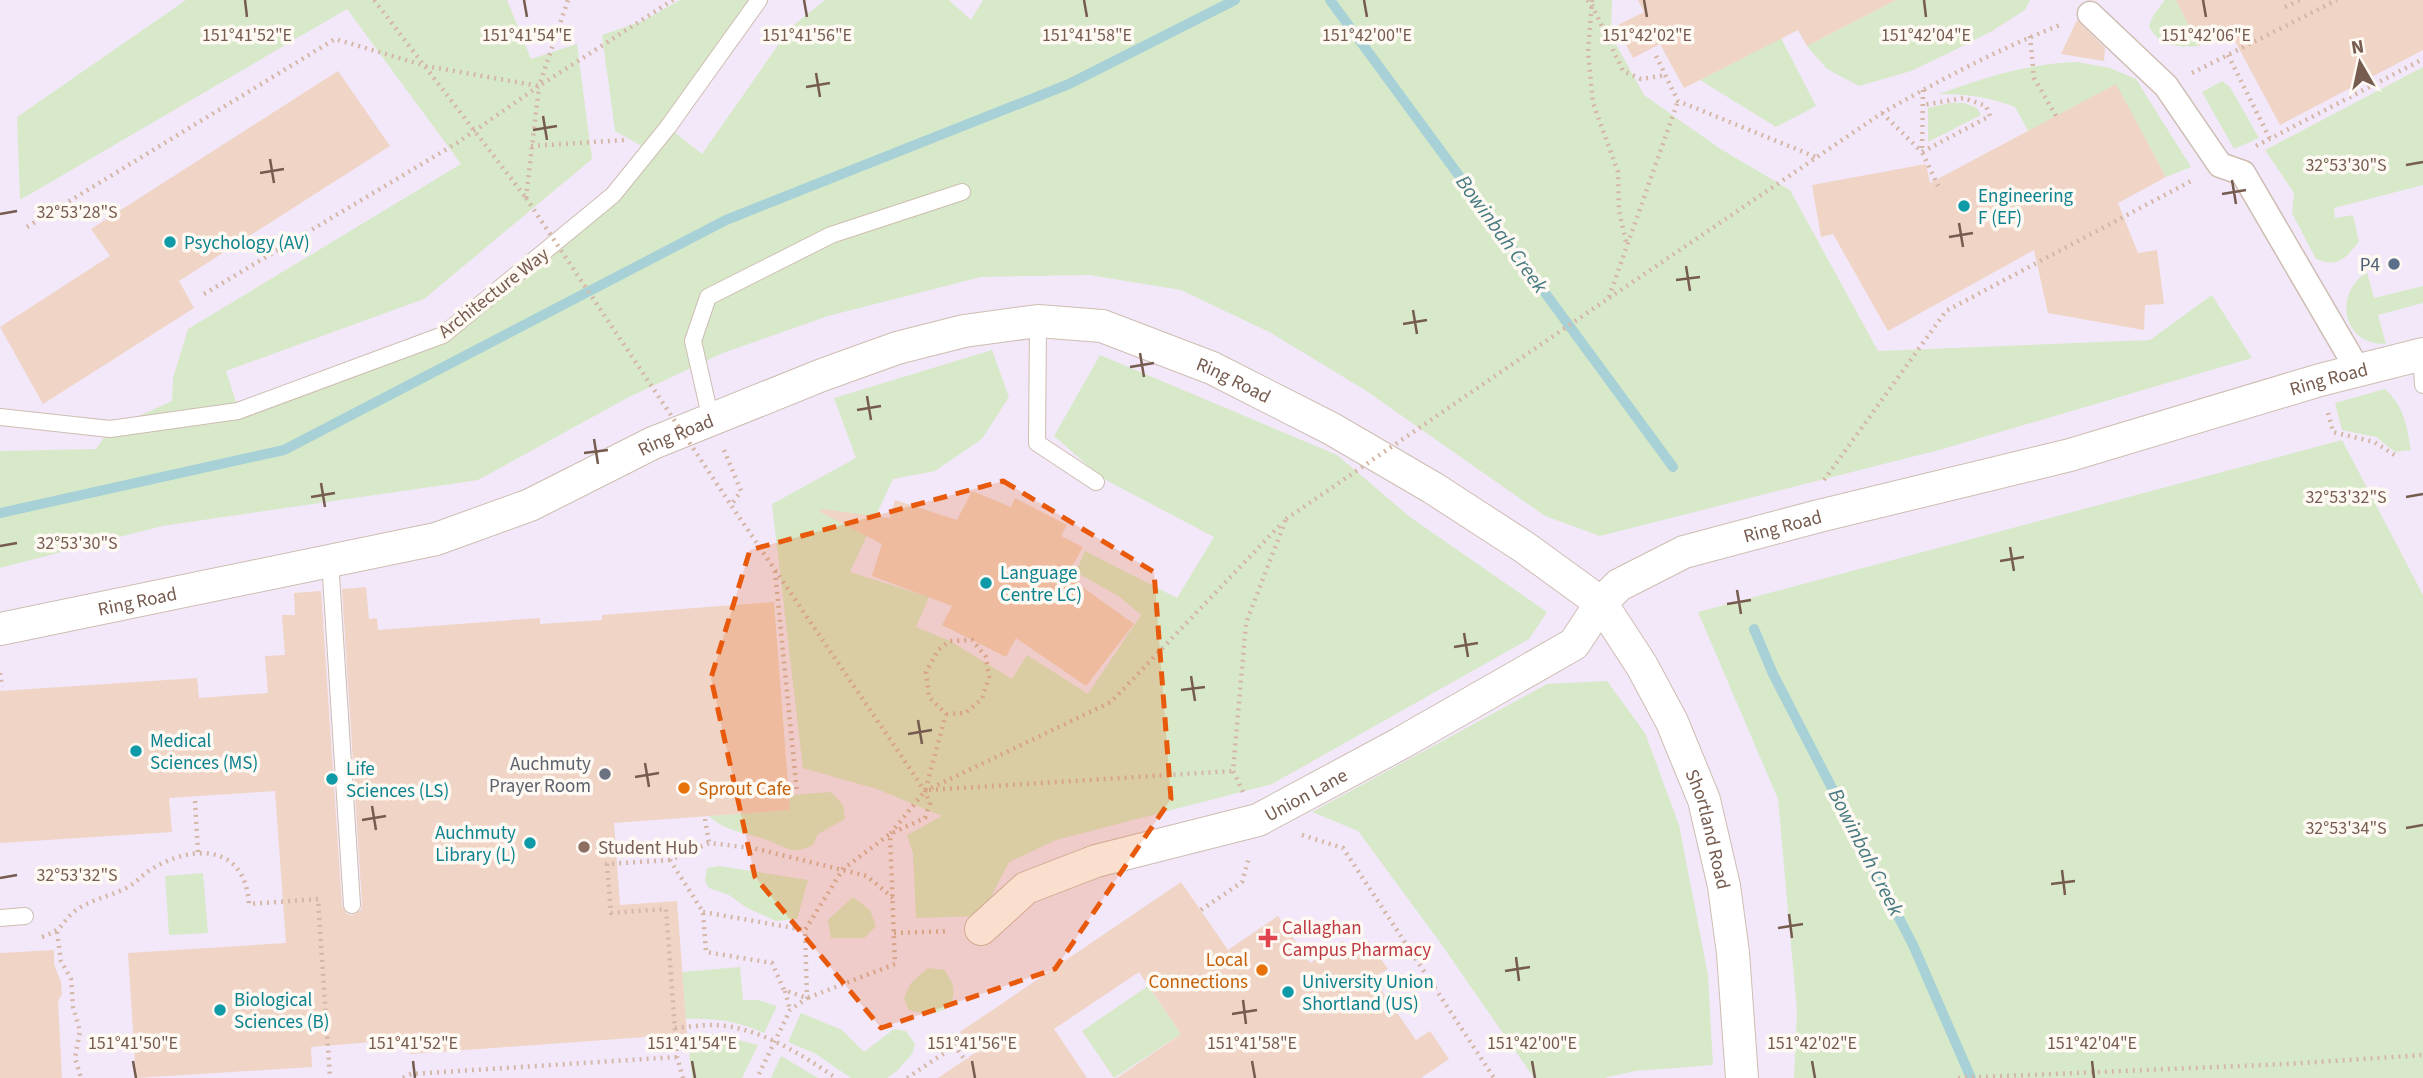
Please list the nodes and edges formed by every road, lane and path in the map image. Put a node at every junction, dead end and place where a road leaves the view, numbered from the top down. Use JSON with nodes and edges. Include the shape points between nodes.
{"nodes":[{"id":1,"x":374,"y":0,"type":"edge"},
{"id":2,"x":561,"y":0,"type":"edge"},
{"id":3,"x":568,"y":0,"type":"edge"},
{"id":4,"x":674,"y":0,"type":"edge"},
{"id":5,"x":759,"y":0,"type":"edge"},
{"id":6,"x":2300,"y":0,"type":"edge"},
{"id":7,"x":2337,"y":0,"type":"edge"},
{"id":8,"x":1590,"y":1,"type":"edge"},
{"id":9,"x":566,"y":6,"type":"junction"},
{"id":10,"x":2285,"y":7,"type":"dead end"},
{"id":11,"x":2090,"y":15,"type":"joint"},
{"id":12,"x":2030,"y":36,"type":"junction"},
{"id":13,"x":2228,"y":55,"type":"junction"},
{"id":14,"x":1657,"y":56,"type":"dead end"},
{"id":15,"x":426,"y":66,"type":"junction"},
{"id":16,"x":1665,"y":75,"type":"junction"},
{"id":17,"x":539,"y":86,"type":"junction"},
{"id":18,"x":2166,"y":86,"type":"junction"},
{"id":19,"x":1923,"y":90,"type":"junction"},
{"id":20,"x":1678,"y":101,"type":"junction"},
{"id":21,"x":1923,"y":105,"type":"junction"},
{"id":22,"x":1882,"y":113,"type":"junction"},
{"id":23,"x":2056,"y":116,"type":"dead end"},
{"id":24,"x":474,"y":130,"type":"junction"},
{"id":25,"x":659,"y":138,"type":"junction"},
{"id":26,"x":2270,"y":139,"type":"dead end"},
{"id":27,"x":531,"y":146,"type":"junction"},
{"id":28,"x":1922,"y":152,"type":"junction"},
{"id":29,"x":1817,"y":157,"type":"junction"},
{"id":30,"x":1938,"y":186,"type":"dead end"},
{"id":31,"x":962,"y":192,"type":"dead end"},
{"id":32,"x":526,"y":198,"type":"junction"},
{"id":33,"x":27,"y":226,"type":"dead end"},
{"id":34,"x":2089,"y":234,"type":"dead end"},
{"id":35,"x":1627,"y":246,"type":"junction"},
{"id":36,"x":204,"y":293,"type":"dead end"},
{"id":37,"x":1609,"y":298,"type":"junction"},
{"id":38,"x":1038,"y":321,"type":"junction"},
{"id":39,"x":2423,"y":364,"type":"edge"},
{"id":40,"x":2358,"y":370,"type":"junction"},
{"id":41,"x":2327,"y":409,"type":"dead end"},
{"id":42,"x":0,"y":416,"type":"edge"},
{"id":43,"x":716,"y":432,"type":"junction"},
{"id":44,"x":2396,"y":456,"type":"dead end"},
{"id":45,"x":1096,"y":482,"type":"dead end"},
{"id":46,"x":1822,"y":483,"type":"dead end"},
{"id":47,"x":731,"y":505,"type":"junction"},
{"id":48,"x":1286,"y":519,"type":"junction"},
{"id":49,"x":330,"y":560,"type":"junction"},
{"id":50,"x":775,"y":570,"type":"junction"},
{"id":51,"x":1601,"y":603,"type":"junction"},
{"id":52,"x":0,"y":629,"type":"edge"},
{"id":53,"x":0,"y":673,"type":"edge"},
{"id":54,"x":2,"y":687,"type":"dead end"},
{"id":55,"x":946,"y":714,"type":"junction"},
{"id":56,"x":1233,"y":771,"type":"junction"},
{"id":57,"x":925,"y":791,"type":"junction"},
{"id":58,"x":797,"y":793,"type":"dead end"},
{"id":59,"x":195,"y":801,"type":"dead end"},
{"id":60,"x":705,"y":819,"type":"dead end"},
{"id":61,"x":1258,"y":820,"type":"junction"},
{"id":62,"x":890,"y":834,"type":"junction"},
{"id":63,"x":709,"y":843,"type":"junction"},
{"id":64,"x":198,"y":852,"type":"junction"},
{"id":65,"x":670,"y":860,"type":"junction"},
{"id":66,"x":843,"y":869,"type":"junction"},
{"id":67,"x":1242,"y":883,"type":"dead end"},
{"id":68,"x":893,"y":898,"type":"junction"},
{"id":69,"x":352,"y":905,"type":"dead end"},
{"id":70,"x":1201,"y":911,"type":"dead end"},
{"id":71,"x":703,"y":912,"type":"junction"},
{"id":72,"x":25,"y":916,"type":"dead end"},
{"id":73,"x":0,"y":918,"type":"edge"},
{"id":74,"x":981,"y":929,"type":"joint"},
{"id":75,"x":805,"y":930,"type":"junction"},
{"id":76,"x":894,"y":933,"type":"junction"},
{"id":77,"x":784,"y":990,"type":"junction"},
{"id":78,"x":807,"y":998,"type":"junction"},
{"id":79,"x":790,"y":1010,"type":"junction"},
{"id":80,"x":674,"y":1028,"type":"junction"},
{"id":81,"x":775,"y":1042,"type":"junction"},
{"id":82,"x":2423,"y":1055,"type":"edge"},
{"id":83,"x":677,"y":1057,"type":"junction"},
{"id":84,"x":965,"y":1060,"type":"dead end"},
{"id":85,"x":412,"y":1076,"type":"edge"},
{"id":86,"x":81,"y":1078,"type":"edge"},
{"id":87,"x":330,"y":1078,"type":"edge"},
{"id":88,"x":403,"y":1078,"type":"edge"},
{"id":89,"x":683,"y":1078,"type":"edge"},
{"id":90,"x":757,"y":1078,"type":"edge"},
{"id":91,"x":836,"y":1078,"type":"edge"},
{"id":92,"x":907,"y":1078,"type":"edge"},
{"id":93,"x":1494,"y":1078,"type":"edge"},
{"id":94,"x":1742,"y":1078,"type":"edge"},
{"id":95,"x":1958,"y":1078,"type":"edge"}],
"edges":[{"from":1,"to":15,"type":"path"},
{"from":2,"to":9,"type":"path"},
{"from":3,"to":9,"type":"path"},
{"from":4,"to":17,"type":"path"},
{"from":5,"to":25,"type":"lane","name":"Architecture Way"},
{"from":6,"to":10,"type":"path"},
{"from":7,"to":13,"type":"path"},
{"from":8,"to":16,"type":"path","via":[[1623,71],[1641,79]]},
{"from":8,"to":35,"type":"path","via":[[1593,103],[1618,172],[1619,211]]},
{"from":9,"to":17,"type":"path"},
{"from":11,"to":12,"type":"path"},
{"from":11,"to":18,"type":"street"},
{"from":12,"to":19,"type":"path"},
{"from":12,"to":23,"type":"path","via":[[2034,78]]},
{"from":13,"to":18,"type":"path"},
{"from":13,"to":26,"type":"path"},
{"from":14,"to":16,"type":"path"},
{"from":15,"to":17,"type":"path"},
{"from":15,"to":24,"type":"path"},
{"from":15,"to":33,"type":"path","via":[[335,39]]},
{"from":16,"to":20,"type":"path"},
{"from":17,"to":24,"type":"path"},
{"from":17,"to":27,"type":"path"},
{"from":18,"to":40,"type":"street","via":[[2220,165],[2243,173]]},
{"from":19,"to":21,"type":"path"},
{"from":19,"to":22,"type":"path"},
{"from":20,"to":29,"type":"path"},
{"from":20,"to":35,"type":"path"},
{"from":21,"to":28,"type":"path"},
{"from":21,"to":28,"type":"path","via":[[1964,98],[1986,106],[1990,116]]},
{"from":22,"to":28,"type":"path"},
{"from":22,"to":29,"type":"path"},
{"from":24,"to":32,"type":"path"},
{"from":24,"to":36,"type":"path"},
{"from":25,"to":27,"type":"path"},
{"from":25,"to":42,"type":"lane","name":"Architecture Way","via":[[613,195],[443,335],[238,411],[110,429]]},
{"from":27,"to":32,"type":"path"},
{"from":28,"to":30,"type":"path"},
{"from":29,"to":37,"type":"path"},
{"from":31,"to":43,"type":"lane","via":[[831,235],[708,297],[693,341]]},
{"from":32,"to":47,"type":"path","bridge":true},
{"from":34,"to":46,"type":"path","via":[[1946,311]]},
{"from":35,"to":37,"type":"path"},
{"from":37,"to":48,"type":"path","bridge":true},
{"from":38,"to":43,"type":"street","name":"Ring Road","via":[[964,331],[897,348],[822,375]]},
{"from":38,"to":45,"type":"lane","via":[[1037,443]]},
{"from":38,"to":51,"type":"street","name":"Ring Road","via":[[1102,326],[1212,368],[1332,429],[1433,488]]},
{"from":39,"to":40,"type":"street","name":"Ring Road"},
{"from":40,"to":51,"type":"street","name":"Ring Road","via":[[2070,455],[1684,552],[1619,585]]},
{"from":41,"to":44,"type":"path","via":[[2333,432],[2374,442]]},
{"from":43,"to":47,"type":"path","via":[[741,491]]},
{"from":43,"to":49,"type":"street","name":"Ring Road","via":[[653,443],[530,505],[436,538]]},
{"from":47,"to":50,"type":"path"},
{"from":48,"to":56,"type":"path","via":[[1246,623]]},
{"from":48,"to":57,"type":"path","via":[[1111,702]]},
{"from":49,"to":52,"type":"street","name":"Ring Road"},
{"from":49,"to":69,"type":"lane"},
{"from":50,"to":57,"type":"path"},
{"from":50,"to":58,"type":"path"},
{"from":51,"to":61,"type":"street","name":"Union Lane","via":[[1574,644]]},
{"from":51,"to":94,"type":"street","name":"Shortland Road","via":[[1666,711],[1704,800],[1734,953]]},
{"from":53,"to":54,"type":"path"},
{"from":55,"to":55,"type":"path","via":[[929,697],[926,672],[938,650],[950,641],[972,640],[986,657],[989,677],[982,699],[965,713]]},
{"from":55,"to":57,"type":"path"},
{"from":56,"to":57,"type":"path"},
{"from":56,"to":61,"type":"path"},
{"from":57,"to":62,"type":"path"},
{"from":57,"to":62,"type":"path","via":[[930,803],[925,818]]},
{"from":59,"to":64,"type":"path"},
{"from":60,"to":63,"type":"path"},
{"from":61,"to":74,"type":"street","name":"Union Lane","via":[[1096,862],[1026,888]]},
{"from":61,"to":93,"type":"path","via":[[1343,848]]},
{"from":62,"to":66,"type":"path"},
{"from":62,"to":68,"type":"path"},
{"from":63,"to":65,"type":"path"},
{"from":63,"to":66,"type":"path"},
{"from":64,"to":86,"type":"path","via":[[178,856],[127,888],[74,912],[57,932],[80,1031],[75,1058]]},
{"from":64,"to":87,"type":"path","via":[[221,855],[236,866],[248,888],[249,904],[318,899]]},
{"from":65,"to":71,"type":"path"},
{"from":65,"to":80,"type":"path","via":[[607,864],[611,913],[666,909]]},
{"from":66,"to":68,"type":"path","via":[[867,876]]},
{"from":66,"to":75,"type":"path"},
{"from":67,"to":70,"type":"path"},
{"from":68,"to":76,"type":"path"},
{"from":71,"to":75,"type":"path"},
{"from":71,"to":77,"type":"path","via":[[706,952],[772,963]]},
{"from":72,"to":73,"type":"lane"},
{"from":74,"to":76,"type":"path"},
{"from":75,"to":78,"type":"path"},
{"from":76,"to":78,"type":"path","via":[[895,964]]},
{"from":77,"to":78,"type":"path"},
{"from":77,"to":79,"type":"path"},
{"from":78,"to":79,"type":"path"},
{"from":79,"to":81,"type":"path"},
{"from":80,"to":81,"type":"path","via":[[714,1025]]},
{"from":80,"to":83,"type":"path"},
{"from":81,"to":90,"type":"path"},
{"from":81,"to":91,"type":"path"},
{"from":82,"to":95,"type":"path"},
{"from":83,"to":85,"type":"path"},
{"from":83,"to":89,"type":"path"},
{"from":84,"to":92,"type":"path","via":[[956,1046]]},
{"from":85,"to":88,"type":"path"}]}
